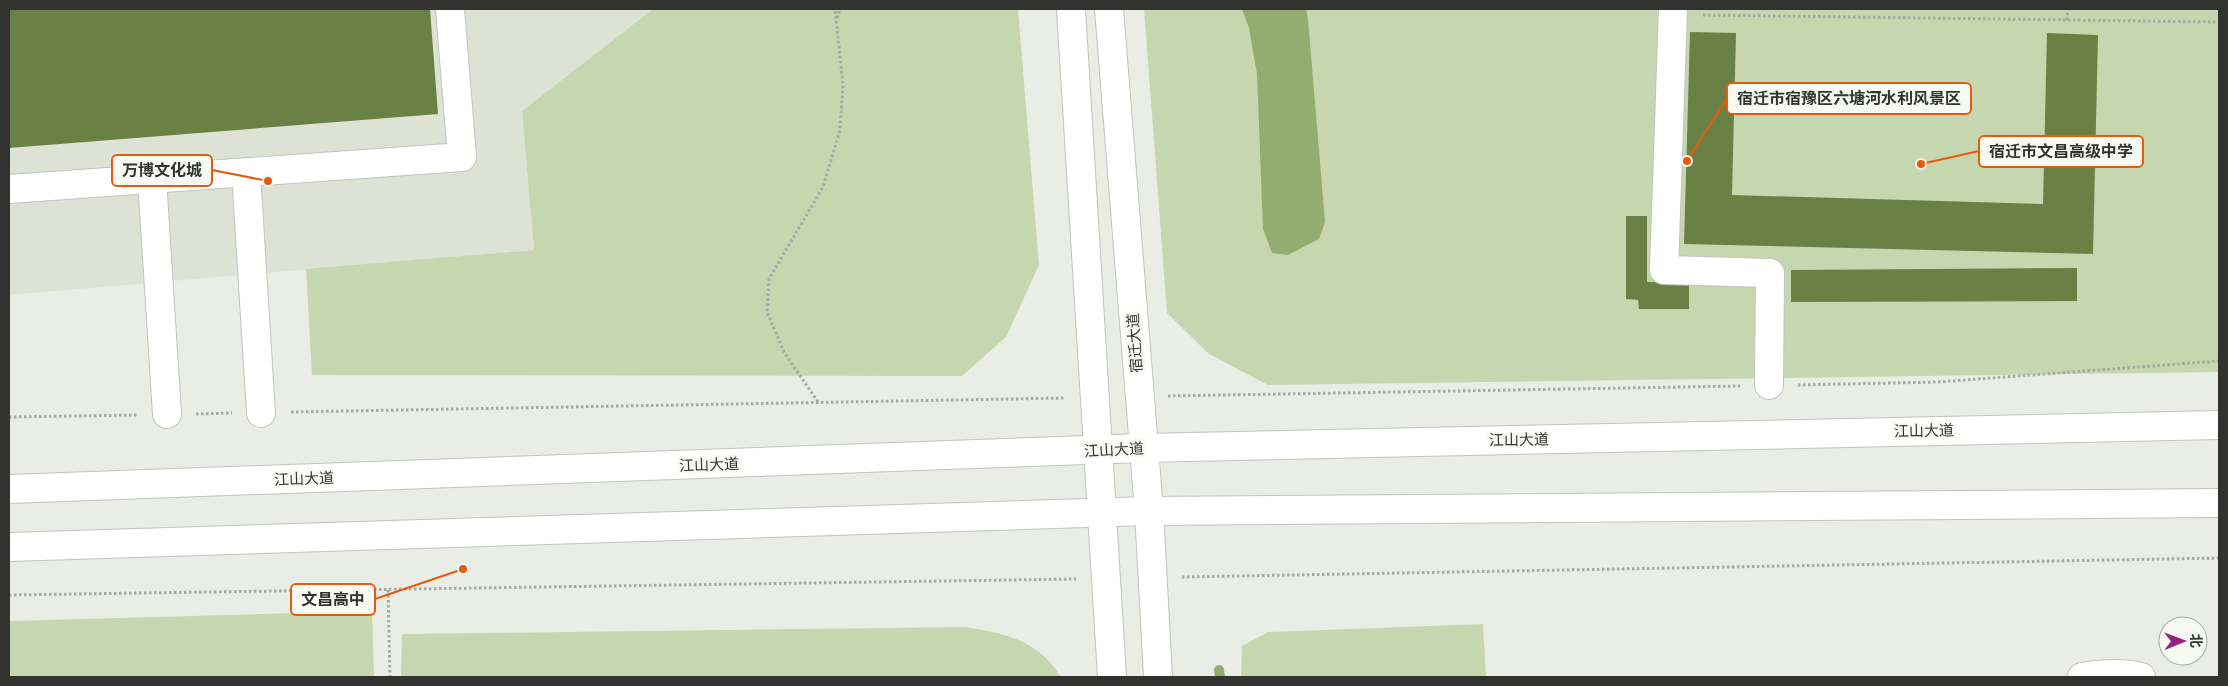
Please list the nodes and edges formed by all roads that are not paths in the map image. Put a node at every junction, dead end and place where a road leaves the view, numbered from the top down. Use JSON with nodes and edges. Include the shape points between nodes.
{"nodes":[{"id":1,"x":450,"y":9,"type":"edge"},
{"id":2,"x":1071,"y":9,"type":"edge"},
{"id":3,"x":1109,"y":9,"type":"edge"},
{"id":4,"x":1673,"y":12,"type":"edge"},
{"id":5,"x":246,"y":172,"type":"junction"},
{"id":6,"x":152,"y":179,"type":"junction"},
{"id":7,"x":9,"y":189,"type":"edge"},
{"id":8,"x":1769,"y":385,"type":"dead end"},
{"id":9,"x":261,"y":413,"type":"dead end"},
{"id":10,"x":167,"y":414,"type":"dead end"},
{"id":11,"x":2219,"y":424,"type":"edge"},
{"id":12,"x":1143,"y":448,"type":"junction"},
{"id":13,"x":1099,"y":451,"type":"junction"},
{"id":14,"x":9,"y":489,"type":"edge"},
{"id":15,"x":2219,"y":504,"type":"edge"},
{"id":16,"x":1149,"y":511,"type":"junction"},
{"id":17,"x":1102,"y":512,"type":"junction"},
{"id":18,"x":9,"y":547,"type":"edge"},
{"id":19,"x":1112,"y":677,"type":"edge"},
{"id":20,"x":1158,"y":677,"type":"edge"},
{"id":21,"x":2082,"y":677,"type":"edge"},
{"id":22,"x":2141,"y":677,"type":"edge"}],
"edges":[{"from":1,"to":5,"type":"main road","via":[[462,157]]},
{"from":2,"to":13,"type":"main road"},
{"from":3,"to":12,"type":"main road","name":"宿迁大道"},
{"from":4,"to":8,"type":"main road","via":[[1664,270],[1770,273]]},
{"from":5,"to":6,"type":"main road"},
{"from":5,"to":9,"type":"main road"},
{"from":6,"to":7,"type":"main road"},
{"from":6,"to":10,"type":"main road"},
{"from":11,"to":12,"type":"main road","name":"江山大道"},
{"from":12,"to":13,"type":"main road","name":"江山大道"},
{"from":12,"to":16,"type":"main road","name":"宿迁大道"},
{"from":13,"to":14,"type":"main road","name":"江山大道"},
{"from":13,"to":17,"type":"main road"},
{"from":15,"to":16,"type":"main road"},
{"from":16,"to":17,"type":"main road"},
{"from":16,"to":20,"type":"main road","name":"宿迁大道"},
{"from":17,"to":18,"type":"main road"},
{"from":17,"to":19,"type":"main road"},
{"from":21,"to":22,"type":"main road","via":[[2132,674]]}]}
